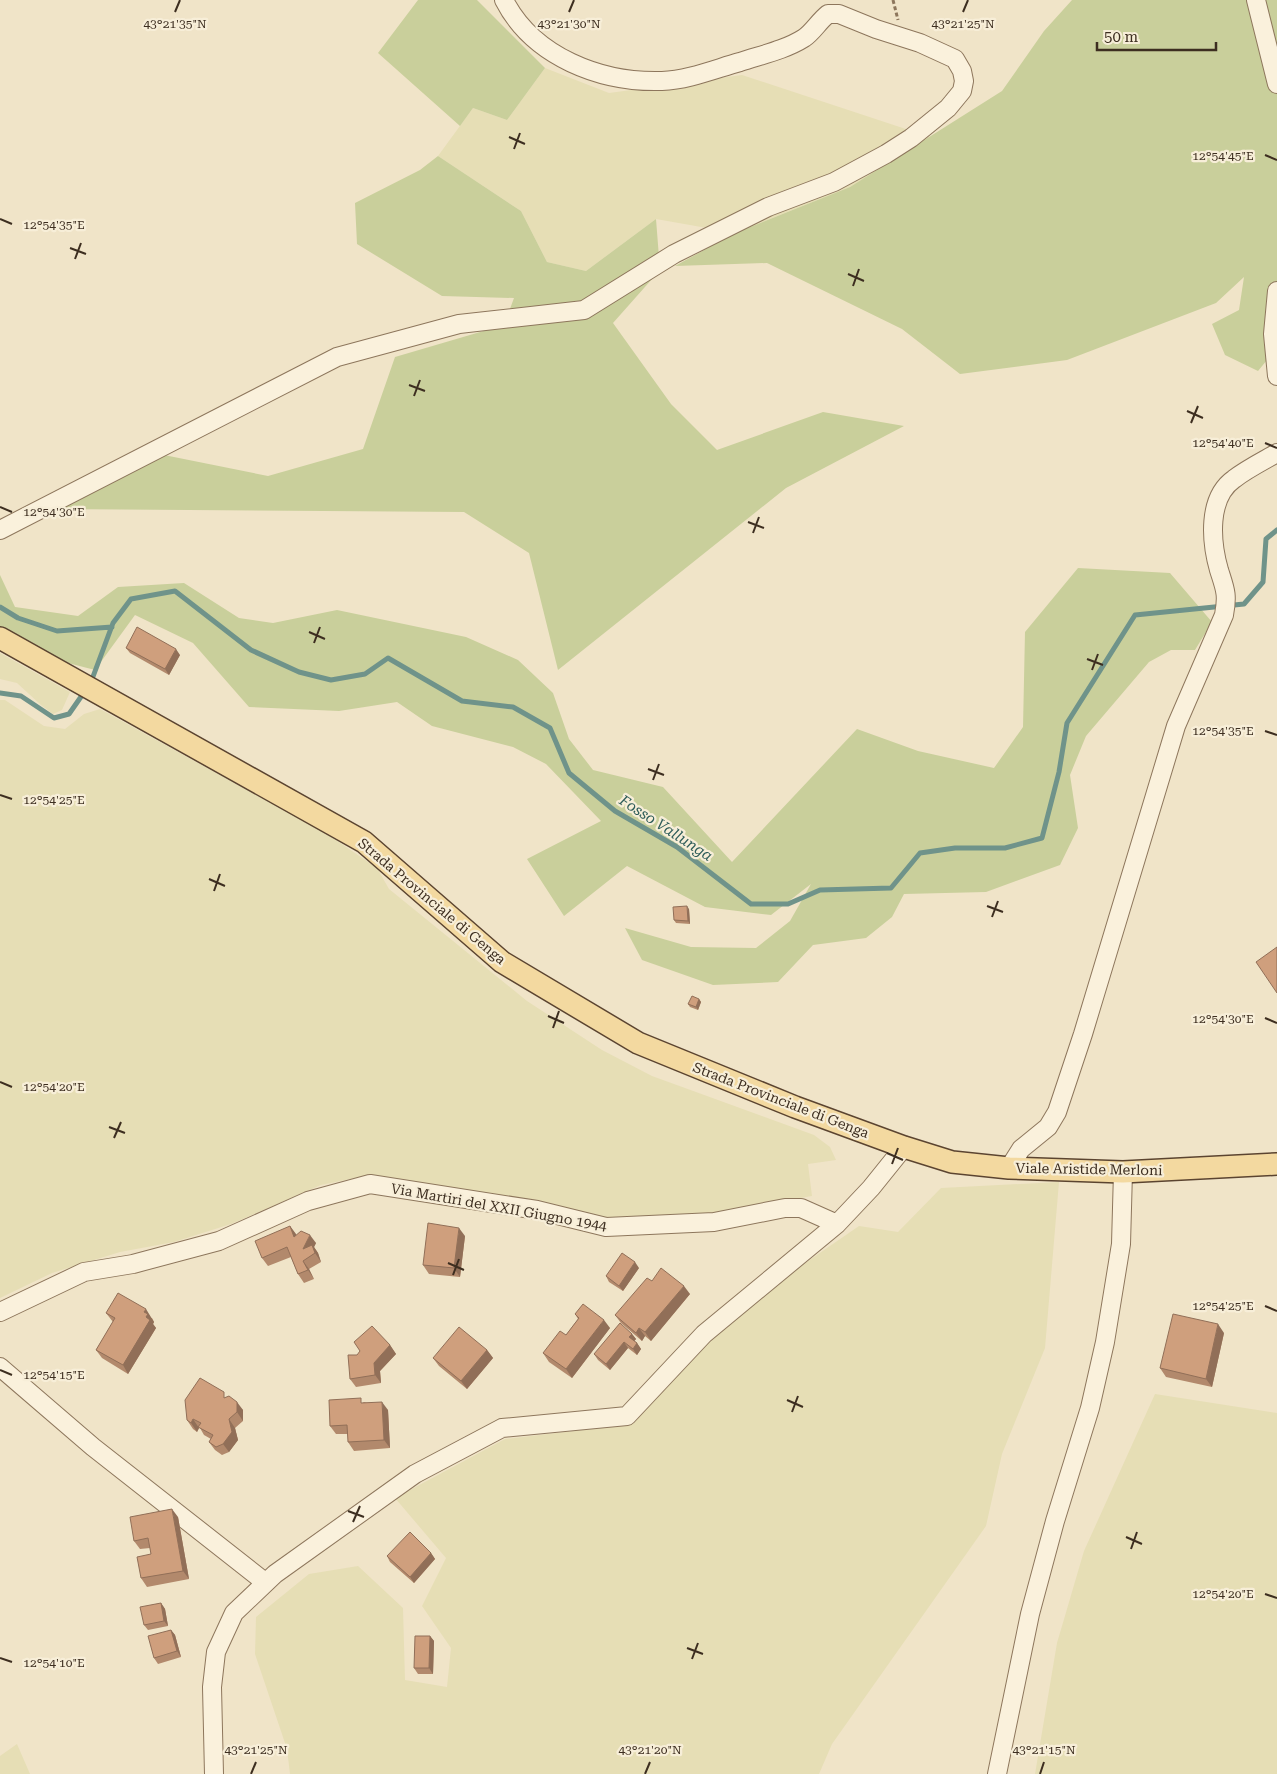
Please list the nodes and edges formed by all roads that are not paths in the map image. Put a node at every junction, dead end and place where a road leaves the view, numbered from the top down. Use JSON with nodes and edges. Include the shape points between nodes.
{"nodes":[{"id":1,"x":504,"y":0,"type":"edge"},
{"id":2,"x":1256,"y":0,"type":"edge"},
{"id":3,"x":827,"y":7,"type":"edge"},
{"id":4,"x":1277,"y":84,"type":"edge"},
{"id":5,"x":1277,"y":291,"type":"edge"},
{"id":6,"x":1277,"y":376,"type":"edge"},
{"id":7,"x":1277,"y":453,"type":"edge"},
{"id":8,"x":0,"y":530,"type":"edge"},
{"id":9,"x":0,"y":638,"type":"edge"},
{"id":10,"x":904,"y":1147,"type":"junction"},
{"id":11,"x":1277,"y":1164,"type":"edge"},
{"id":12,"x":1009,"y":1168,"type":"junction"},
{"id":13,"x":1123,"y":1172,"type":"junction"},
{"id":14,"x":837,"y":1224,"type":"junction"},
{"id":15,"x":0,"y":1312,"type":"edge"},
{"id":16,"x":0,"y":1368,"type":"edge"},
{"id":17,"x":265,"y":1582,"type":"junction"},
{"id":18,"x":214,"y":1774,"type":"edge"},
{"id":19,"x":997,"y":1774,"type":"edge"}],
"edges":[{"from":1,"to":3,"type":"street","via":[[528,32],[556,56],[615,77],[663,81],[781,49],[805,37]]},
{"from":2,"to":4,"type":"street"},
{"from":3,"to":8,"type":"street","via":[[955,59],[962,71],[962,91],[948,108],[886,154],[834,182],[768,207],[674,254],[584,310],[459,324],[337,357]]},
{"from":5,"to":6,"type":"street","via":[[1273,334]]},
{"from":7,"to":12,"type":"street","via":[[1232,480],[1217,501],[1215,543],[1228,597],[1224,615],[1176,726],[1083,1034],[1056,1112],[1048,1127],[1021,1149]]},
{"from":9,"to":10,"type":"main road","name":"Strada Provinciale di Genga","via":[[364,842],[502,962],[638,1044]]},
{"from":10,"to":12,"type":"main road","name":"Viale Aristide Merloni","via":[[952,1162]]},
{"from":10,"to":14,"type":"street"},
{"from":11,"to":13,"type":"main road","name":"Viale Aristide Merloni"},
{"from":12,"to":13,"type":"main road","name":"Viale Aristide Merloni"},
{"from":13,"to":19,"type":"street","via":[[1121,1244],[1105,1342],[1090,1408],[1054,1521],[1030,1614]]},
{"from":14,"to":15,"type":"street","name":"Via Martiri del XXII Giugno 1944","via":[[801,1208],[785,1208],[714,1222],[606,1228],[537,1210],[370,1184],[308,1201],[219,1241],[133,1264],[84,1272]]},
{"from":14,"to":17,"type":"street","via":[[704,1334],[627,1416],[502,1428],[415,1474]]},
{"from":16,"to":17,"type":"street","via":[[93,1447]]},
{"from":17,"to":18,"type":"street","via":[[234,1613],[216,1652],[212,1687]]}]}
